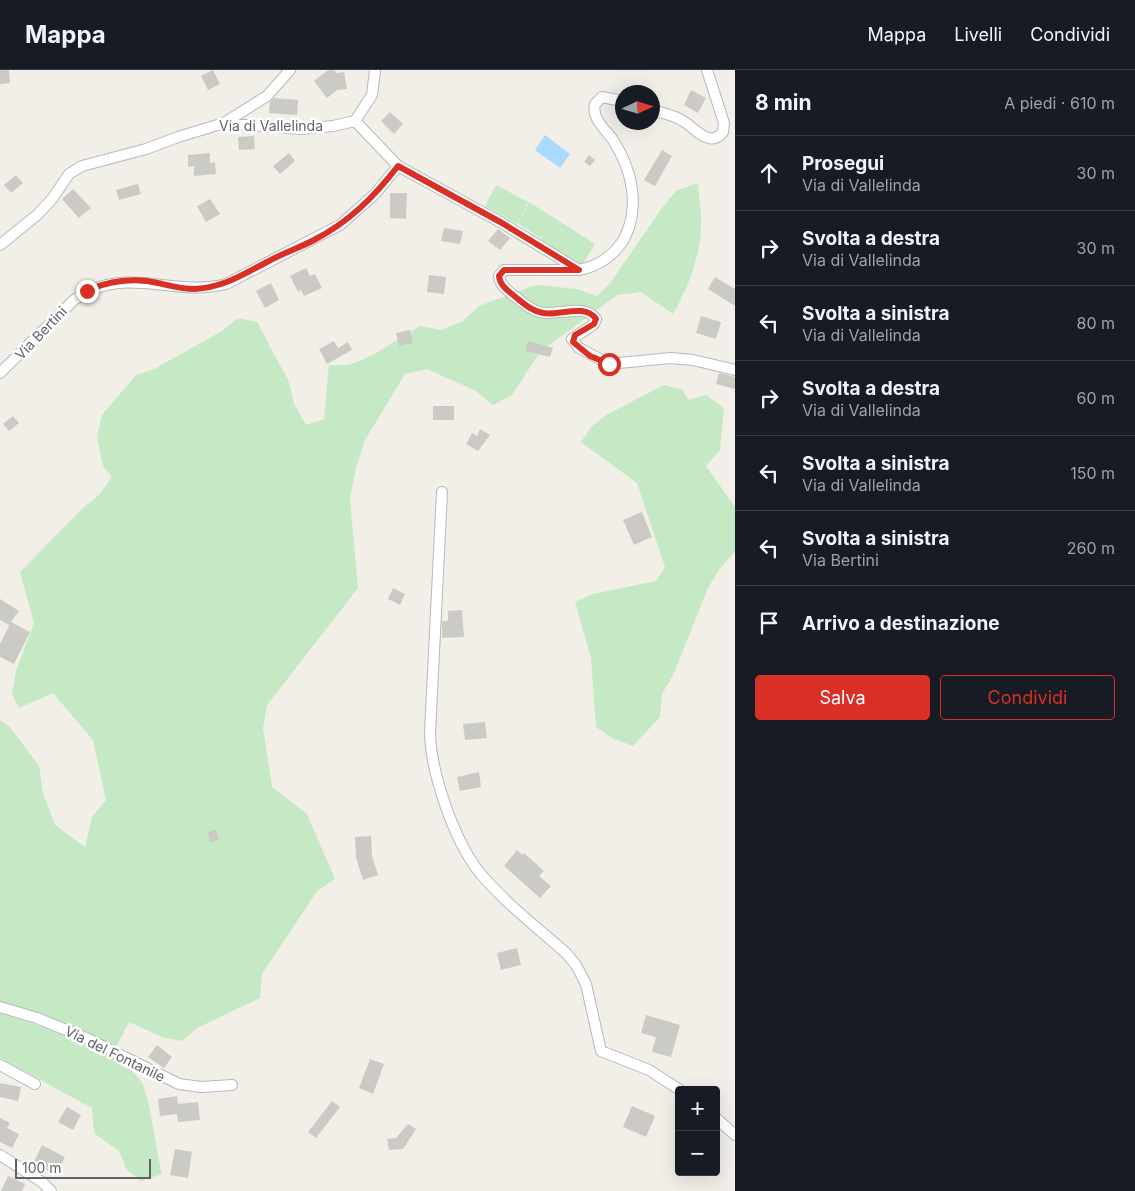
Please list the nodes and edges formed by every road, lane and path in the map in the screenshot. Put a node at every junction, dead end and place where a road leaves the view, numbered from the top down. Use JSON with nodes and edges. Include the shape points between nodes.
{"nodes":[{"id":1,"x":290,"y":70,"type":"edge"},
{"id":2,"x":375,"y":70,"type":"edge"},
{"id":3,"x":707,"y":70,"type":"edge"},
{"id":4,"x":615,"y":100,"type":"edge"},
{"id":5,"x":660,"y":113,"type":"edge"},
{"id":6,"x":355,"y":121,"type":"junction"},
{"id":7,"x":224,"y":123,"type":"junction"},
{"id":8,"x":398,"y":166,"type":"junction"},
{"id":9,"x":0,"y":245,"type":"edge"},
{"id":10,"x":579,"y":270,"type":"junction"},
{"id":11,"x":735,"y":370,"type":"edge"},
{"id":12,"x":0,"y":373,"type":"edge"},
{"id":13,"x":442,"y":492,"type":"dead end"},
{"id":14,"x":0,"y":1007,"type":"edge"},
{"id":15,"x":0,"y":1065,"type":"edge"},
{"id":16,"x":35,"y":1084,"type":"dead end"},
{"id":17,"x":232,"y":1085,"type":"dead end"},
{"id":18,"x":675,"y":1087,"type":"edge"},
{"id":19,"x":720,"y":1121,"type":"edge"},
{"id":20,"x":735,"y":1134,"type":"edge"},
{"id":21,"x":0,"y":1155,"type":"edge"},
{"id":22,"x":51,"y":1191,"type":"edge"}],
"edges":[{"from":1,"to":7,"type":"street","via":[[267,96]]},
{"from":2,"to":6,"type":"street","via":[[372,95]]},
{"from":3,"to":5,"type":"street","via":[[724,123],[722,134],[705,137],[682,120]]},
{"from":4,"to":10,"type":"street","via":[[602,97],[594,110],[627,168],[633,195],[632,214],[617,249],[604,260]]},
{"from":6,"to":7,"type":"street","name":"Via di Vallelinda","via":[[300,129]]},
{"from":6,"to":8,"type":"street"},
{"from":7,"to":9,"type":"street","name":"Via di Vallelinda","via":[[76,169],[43,210]]},
{"from":8,"to":10,"type":"street"},
{"from":8,"to":12,"type":"street","name":"Via Bertini","via":[[376,194],[340,225],[226,284],[182,289],[130,281],[95,287],[74,300]]},
{"from":10,"to":11,"type":"street","via":[[504,270],[499,276],[503,286],[535,311],[592,314],[596,319],[594,324],[572,340],[579,348],[604,362],[620,364],[676,358]]},
{"from":13,"to":18,"type":"street","via":[[430,733],[433,763],[443,799],[476,868],[576,965],[588,992],[601,1051],[655,1073]]},
{"from":14,"to":17,"type":"street","name":"Via del Fontanile","via":[[86,1038],[179,1084],[201,1087]]},
{"from":15,"to":16,"type":"street"},
{"from":19,"to":20,"type":"street"},
{"from":21,"to":22,"type":"street"}]}
